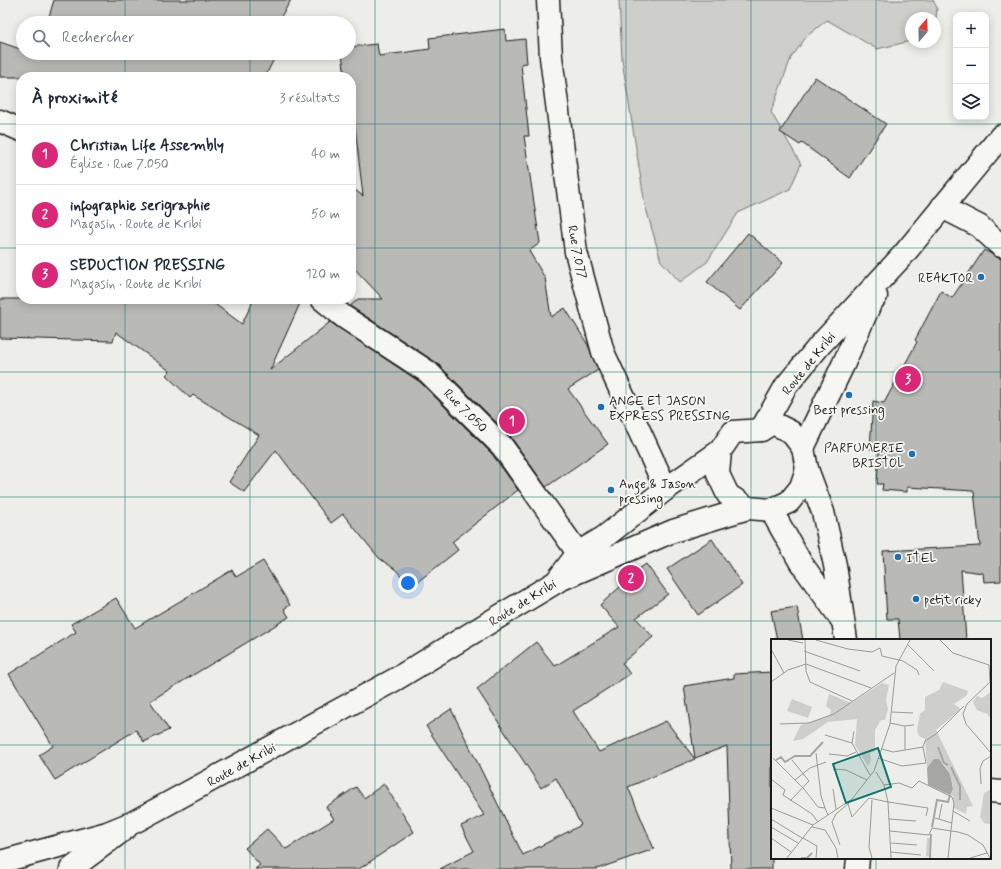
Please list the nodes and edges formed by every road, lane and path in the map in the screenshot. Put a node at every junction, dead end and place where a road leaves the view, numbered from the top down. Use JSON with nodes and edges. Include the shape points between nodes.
{"nodes":[{"id":1,"x":548,"y":0,"type":"edge"},
{"id":2,"x":0,"y":121,"type":"edge"},
{"id":3,"x":16,"y":128,"type":"edge"},
{"id":4,"x":1001,"y":136,"type":"edge"},
{"id":5,"x":942,"y":207,"type":"junction"},
{"id":6,"x":1001,"y":246,"type":"edge"},
{"id":7,"x":904,"y":254,"type":"junction"},
{"id":8,"x":328,"y":304,"type":"edge"},
{"id":9,"x":761,"y":430,"type":"junction"},
{"id":10,"x":720,"y":451,"type":"junction"},
{"id":11,"x":805,"y":458,"type":"junction"},
{"id":12,"x":666,"y":489,"type":"junction"},
{"id":13,"x":748,"y":508,"type":"junction"},
{"id":14,"x":771,"y":510,"type":"junction"},
{"id":15,"x":578,"y":553,"type":"junction"},
{"id":16,"x":556,"y":582,"type":"junction"},
{"id":17,"x":845,"y":631,"type":"edge"},
{"id":18,"x":991,"y":791,"type":"edge"},
{"id":19,"x":1001,"y":792,"type":"edge"},
{"id":20,"x":134,"y":822,"type":"junction"},
{"id":21,"x":858,"y":859,"type":"edge"},
{"id":22,"x":0,"y":862,"type":"edge"},
{"id":23,"x":71,"y":869,"type":"edge"},
{"id":24,"x":857,"y":869,"type":"edge"}],
"edges":[{"from":1,"to":12,"type":"main road","name":"Rue 7.077","via":[[551,57],[576,252],[603,352]]},
{"from":2,"to":3,"type":"main road"},
{"from":4,"to":5,"type":"main road","name":"Route de Kribi"},
{"from":5,"to":6,"type":"main road","via":[[979,226]]},
{"from":5,"to":7,"type":"main road","name":"Route de Kribi"},
{"from":7,"to":9,"type":"main road","name":"Route de Kribi","via":[[786,386]]},
{"from":7,"to":11,"type":"main road","via":[[870,304]]},
{"from":8,"to":15,"type":"main road","name":"Rue 7.050","via":[[428,372],[502,446]]},
{"from":9,"to":10,"type":"main road","name":"Route de Kribi","via":[[733,432]]},
{"from":9,"to":11,"type":"main road","via":[[774,422],[791,432]]},
{"from":10,"to":12,"type":"main road","name":"Route de Kribi"},
{"from":10,"to":13,"type":"main road","via":[[718,474],[728,495]]},
{"from":11,"to":14,"type":"main road","via":[[801,487],[789,502]]},
{"from":11,"to":17,"type":"main road","via":[[823,512],[835,565]]},
{"from":12,"to":15,"type":"main road","name":"Route de Kribi","via":[[603,538]]},
{"from":13,"to":14,"type":"main road"},
{"from":13,"to":16,"type":"main road","via":[[673,531]]},
{"from":14,"to":17,"type":"main road","via":[[801,563]]},
{"from":15,"to":16,"type":"main road","name":"Route de Kribi"},
{"from":16,"to":20,"type":"main road","name":"Route de Kribi","via":[[396,679]]},
{"from":18,"to":19,"type":"main road"},
{"from":20,"to":22,"type":"main road","name":"Route de Kribi","via":[[107,833]]},
{"from":20,"to":23,"type":"main road"},
{"from":21,"to":24,"type":"main road"}]}
